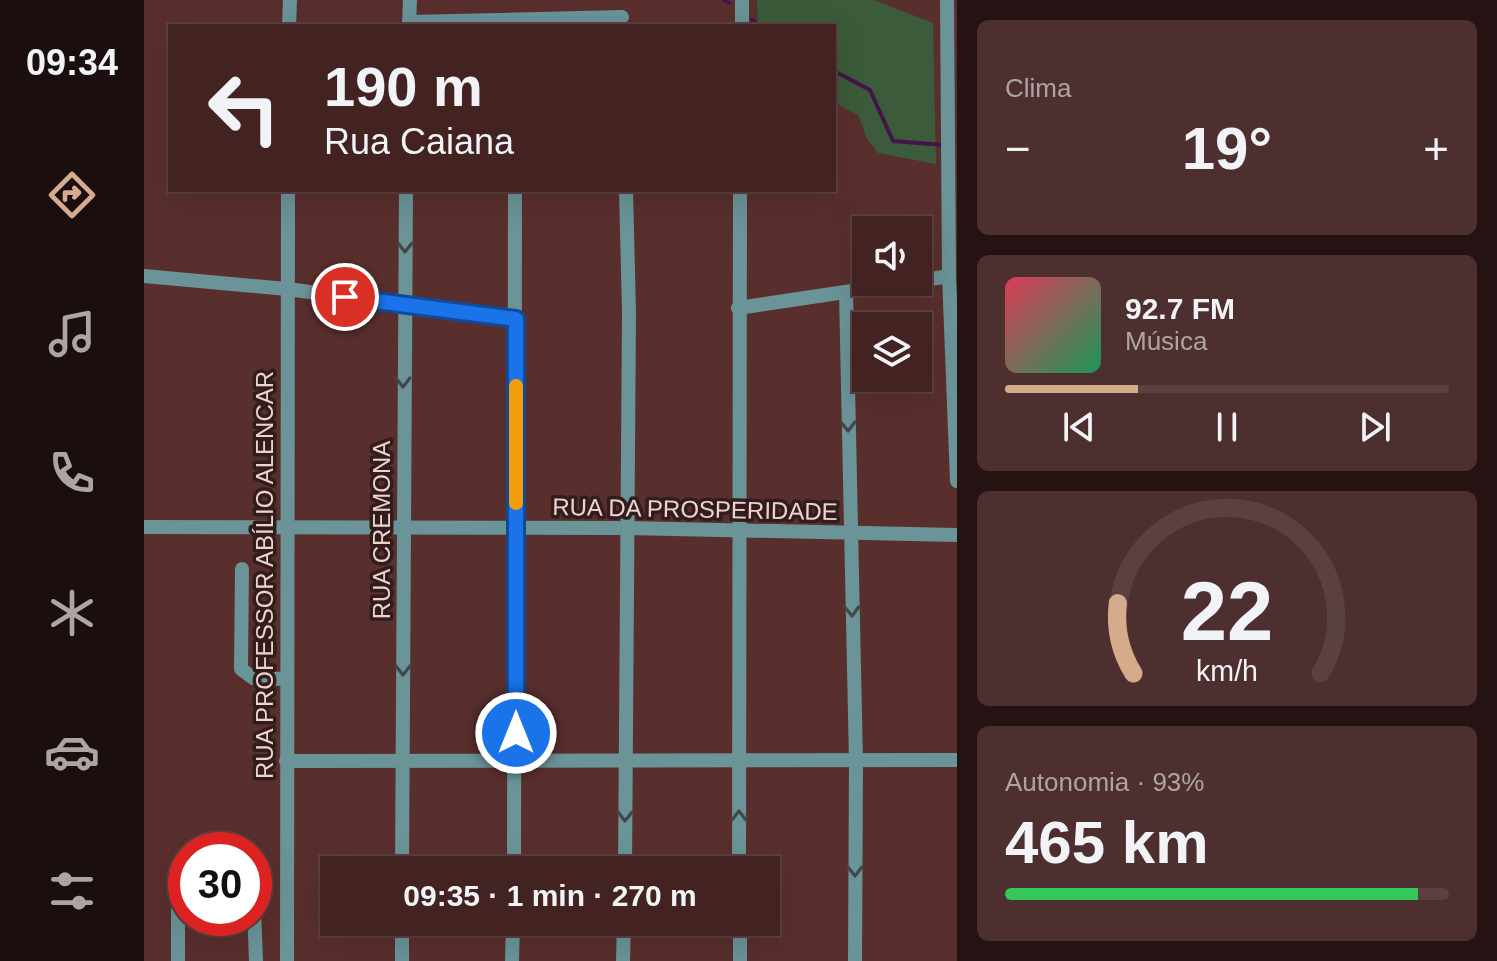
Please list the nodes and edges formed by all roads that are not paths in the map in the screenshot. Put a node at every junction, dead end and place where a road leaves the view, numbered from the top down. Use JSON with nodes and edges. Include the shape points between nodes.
{"nodes":[{"id":1,"x":290,"y":0,"type":"edge"},
{"id":2,"x":410,"y":0,"type":"edge"},
{"id":3,"x":622,"y":0,"type":"edge"},
{"id":4,"x":742,"y":0,"type":"edge"},
{"id":5,"x":947,"y":0,"type":"edge"},
{"id":6,"x":622,"y":22,"type":"edge"},
{"id":7,"x":289,"y":24,"type":"edge"},
{"id":8,"x":409,"y":24,"type":"edge"},
{"id":9,"x":514,"y":24,"type":"edge"},
{"id":10,"x":742,"y":24,"type":"edge"},
{"id":11,"x":288,"y":192,"type":"edge"},
{"id":12,"x":406,"y":192,"type":"edge"},
{"id":13,"x":515,"y":192,"type":"edge"},
{"id":14,"x":626,"y":192,"type":"edge"},
{"id":15,"x":740,"y":192,"type":"edge"},
{"id":16,"x":144,"y":276,"type":"edge"},
{"id":17,"x":949,"y":276,"type":"junction"},
{"id":18,"x":932,"y":279,"type":"edge"},
{"id":19,"x":287,"y":289,"type":"junction"},
{"id":20,"x":852,"y":291,"type":"edge"},
{"id":21,"x":846,"y":292,"type":"junction"},
{"id":22,"x":403,"y":304,"type":"junction"},
{"id":23,"x":738,"y":308,"type":"junction"},
{"id":24,"x":516,"y":319,"type":"junction"},
{"id":25,"x":957,"y":481,"type":"edge"},
{"id":26,"x":144,"y":527,"type":"edge"},
{"id":27,"x":285,"y":528,"type":"junction"},
{"id":28,"x":403,"y":528,"type":"junction"},
{"id":29,"x":516,"y":528,"type":"junction"},
{"id":30,"x":627,"y":528,"type":"junction"},
{"id":31,"x":740,"y":531,"type":"junction"},
{"id":32,"x":850,"y":533,"type":"junction"},
{"id":33,"x":957,"y":535,"type":"edge"},
{"id":34,"x":242,"y":569,"type":"dead end"},
{"id":35,"x":287,"y":679,"type":"junction"},
{"id":36,"x":957,"y":760,"type":"edge"},
{"id":37,"x":286,"y":761,"type":"junction"},
{"id":38,"x":403,"y":761,"type":"junction"},
{"id":39,"x":626,"y":761,"type":"junction"},
{"id":40,"x":516,"y":762,"type":"junction"},
{"id":41,"x":856,"y":762,"type":"junction"},
{"id":42,"x":739,"y":763,"type":"junction"},
{"id":43,"x":402,"y":856,"type":"edge"},
{"id":44,"x":514,"y":856,"type":"edge"},
{"id":45,"x":625,"y":856,"type":"edge"},
{"id":46,"x":739,"y":856,"type":"edge"},
{"id":47,"x":178,"y":936,"type":"edge"},
{"id":48,"x":255,"y":936,"type":"edge"},
{"id":49,"x":402,"y":936,"type":"edge"},
{"id":50,"x":513,"y":936,"type":"edge"},
{"id":51,"x":624,"y":936,"type":"edge"},
{"id":52,"x":740,"y":936,"type":"edge"},
{"id":53,"x":178,"y":961,"type":"edge"},
{"id":54,"x":256,"y":961,"type":"edge"},
{"id":55,"x":287,"y":961,"type":"edge"},
{"id":56,"x":402,"y":961,"type":"edge"},
{"id":57,"x":512,"y":961,"type":"edge"},
{"id":58,"x":623,"y":961,"type":"edge"},
{"id":59,"x":740,"y":961,"type":"edge"},
{"id":60,"x":855,"y":961,"type":"edge"}],
"edges":[{"from":1,"to":7,"type":"street"},
{"from":2,"to":8,"type":"street"},
{"from":3,"to":6,"type":"street"},
{"from":4,"to":10,"type":"street"},
{"from":5,"to":17,"type":"street"},
{"from":6,"to":9,"type":"street"},
{"from":8,"to":9,"type":"street"},
{"from":11,"to":19,"type":"street","name":"RUA PROFESSOR ABÍLIO ALENCAR"},
{"from":12,"to":22,"type":"street","name":"RUA CREMONA","one_way":true},
{"from":13,"to":24,"type":"street"},
{"from":14,"to":30,"type":"street"},
{"from":15,"to":23,"type":"street"},
{"from":16,"to":19,"type":"street"},
{"from":17,"to":18,"type":"street"},
{"from":17,"to":25,"type":"street"},
{"from":19,"to":22,"type":"street"},
{"from":19,"to":27,"type":"street","name":"RUA PROFESSOR ABÍLIO ALENCAR"},
{"from":20,"to":21,"type":"street"},
{"from":21,"to":23,"type":"street"},
{"from":21,"to":32,"type":"street","one_way":true},
{"from":22,"to":24,"type":"street"},
{"from":22,"to":28,"type":"street","name":"RUA CREMONA","one_way":true},
{"from":23,"to":31,"type":"street"},
{"from":24,"to":29,"type":"street"},
{"from":26,"to":27,"type":"street","name":"RUA DA PROSPERIDADE"},
{"from":27,"to":28,"type":"street","name":"RUA DA PROSPERIDADE"},
{"from":27,"to":35,"type":"street","name":"RUA PROFESSOR ABÍLIO ALENCAR"},
{"from":28,"to":29,"type":"street","name":"RUA DA PROSPERIDADE"},
{"from":28,"to":38,"type":"street","name":"RUA CREMONA","one_way":true},
{"from":29,"to":30,"type":"street","name":"RUA DA PROSPERIDADE"},
{"from":29,"to":40,"type":"street"},
{"from":30,"to":31,"type":"street","name":"RUA DA PROSPERIDADE"},
{"from":30,"to":39,"type":"street"},
{"from":31,"to":32,"type":"street","name":"RUA DA PROSPERIDADE"},
{"from":31,"to":42,"type":"street"},
{"from":32,"to":33,"type":"street","name":"RUA DA PROSPERIDADE"},
{"from":32,"to":41,"type":"street","one_way":true},
{"from":34,"to":35,"type":"street","via":[[241,669],[253,678]]},
{"from":35,"to":37,"type":"street","name":"RUA PROFESSOR ABÍLIO ALENCAR"},
{"from":36,"to":41,"type":"street"},
{"from":37,"to":38,"type":"street"},
{"from":37,"to":55,"type":"street","name":"RUA PROFESSOR ABÍLIO ALENCAR"},
{"from":38,"to":40,"type":"street"},
{"from":38,"to":43,"type":"street","name":"RUA CREMONA"},
{"from":39,"to":40,"type":"street"},
{"from":39,"to":42,"type":"street"},
{"from":39,"to":45,"type":"street","one_way":true},
{"from":40,"to":44,"type":"street"},
{"from":41,"to":42,"type":"street"},
{"from":41,"to":60,"type":"street","one_way":true},
{"from":46,"to":42,"type":"street","one_way":true},
{"from":47,"to":53,"type":"street"},
{"from":48,"to":54,"type":"street"},
{"from":49,"to":56,"type":"street"},
{"from":50,"to":57,"type":"street"},
{"from":51,"to":58,"type":"street"},
{"from":52,"to":59,"type":"street"}]}
